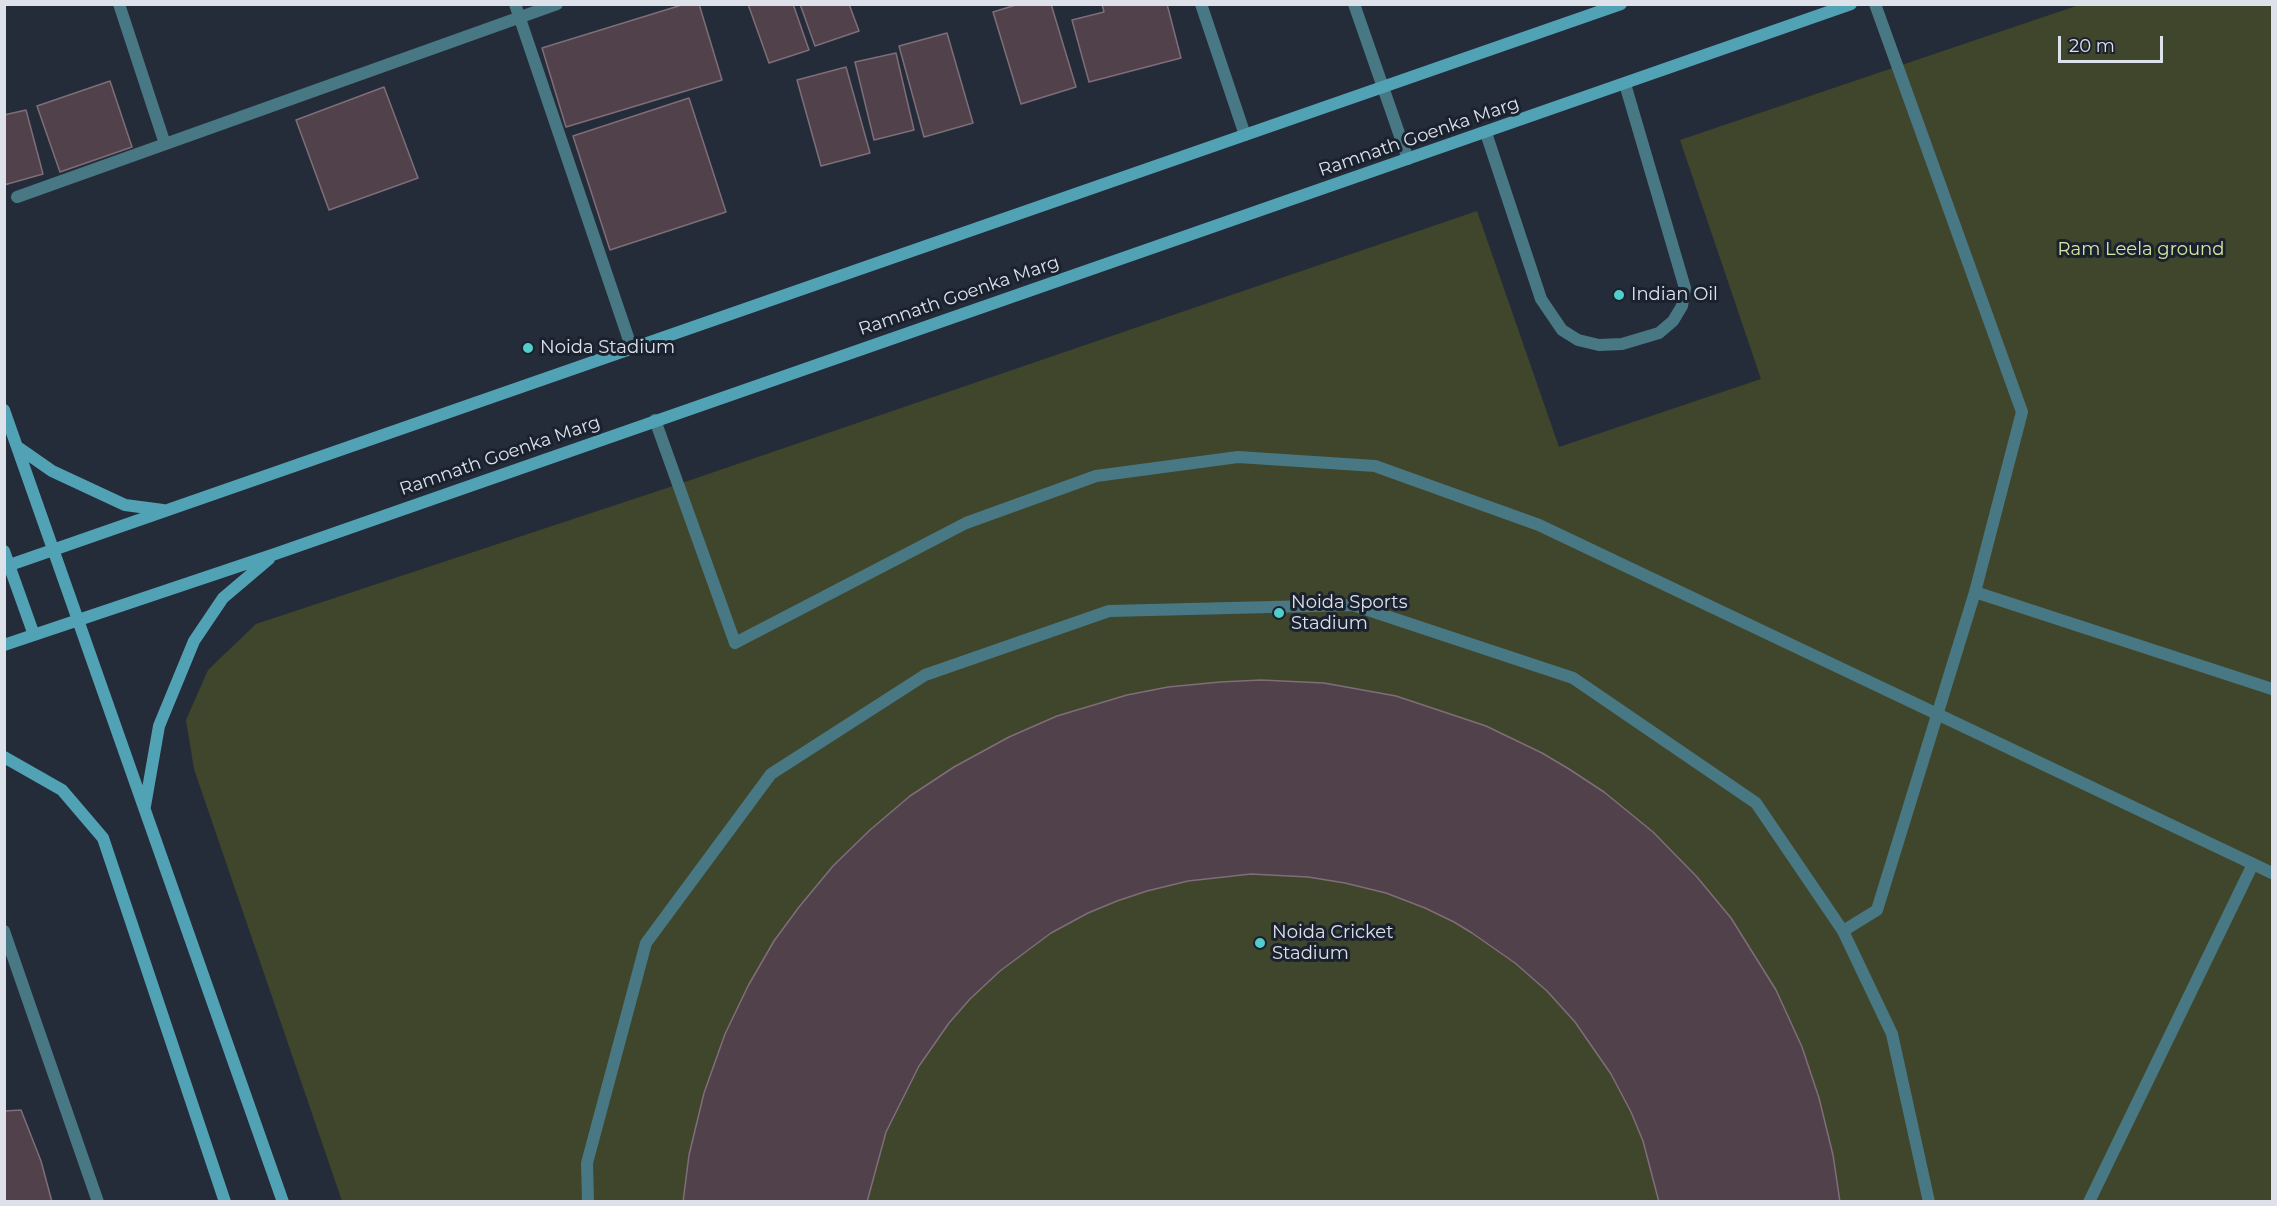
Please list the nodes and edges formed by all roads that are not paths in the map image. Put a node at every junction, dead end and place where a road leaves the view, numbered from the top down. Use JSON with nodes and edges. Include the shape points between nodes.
{"nodes":[{"id":1,"x":119,"y":4,"type":"edge"},
{"id":2,"x":515,"y":4,"type":"edge"},
{"id":3,"x":557,"y":4,"type":"edge"},
{"id":4,"x":1201,"y":4,"type":"edge"},
{"id":5,"x":1354,"y":4,"type":"edge"},
{"id":6,"x":1621,"y":4,"type":"edge"},
{"id":7,"x":1851,"y":4,"type":"edge"},
{"id":8,"x":1875,"y":4,"type":"edge"},
{"id":9,"x":520,"y":18,"type":"junction"},
{"id":10,"x":1624,"y":84,"type":"junction"},
{"id":11,"x":1383,"y":87,"type":"junction"},
{"id":12,"x":1486,"y":133,"type":"junction"},
{"id":13,"x":1245,"y":135,"type":"junction"},
{"id":14,"x":165,"y":144,"type":"junction"},
{"id":15,"x":1408,"y":159,"type":"junction"},
{"id":16,"x":17,"y":197,"type":"dead end"},
{"id":17,"x":632,"y":349,"type":"junction"},
{"id":18,"x":4,"y":410,"type":"edge"},
{"id":19,"x":655,"y":420,"type":"junction"},
{"id":20,"x":18,"y":447,"type":"junction"},
{"id":21,"x":167,"y":510,"type":"junction"},
{"id":22,"x":55,"y":550,"type":"junction"},
{"id":23,"x":4,"y":551,"type":"edge"},
{"id":24,"x":275,"y":554,"type":"junction"},
{"id":25,"x":7,"y":566,"type":"edge"},
{"id":26,"x":1975,"y":592,"type":"junction"},
{"id":27,"x":79,"y":620,"type":"junction"},
{"id":28,"x":34,"y":635,"type":"junction"},
{"id":29,"x":4,"y":645,"type":"edge"},
{"id":30,"x":2272,"y":689,"type":"edge"},
{"id":31,"x":1937,"y":715,"type":"junction"},
{"id":32,"x":4,"y":757,"type":"edge"},
{"id":33,"x":145,"y":807,"type":"junction"},
{"id":34,"x":2253,"y":864,"type":"junction"},
{"id":35,"x":2272,"y":873,"type":"edge"},
{"id":36,"x":4,"y":931,"type":"edge"},
{"id":37,"x":1843,"y":932,"type":"junction"},
{"id":38,"x":98,"y":1202,"type":"edge"},
{"id":39,"x":225,"y":1202,"type":"edge"},
{"id":40,"x":283,"y":1202,"type":"edge"},
{"id":41,"x":588,"y":1202,"type":"edge"},
{"id":42,"x":1929,"y":1202,"type":"edge"},
{"id":43,"x":2089,"y":1202,"type":"edge"}],
"edges":[{"from":1,"to":14,"type":"street"},
{"from":2,"to":9,"type":"street"},
{"from":3,"to":9,"type":"street"},
{"from":4,"to":13,"type":"street"},
{"from":5,"to":11,"type":"street"},
{"from":6,"to":11,"type":"street"},
{"from":7,"to":10,"type":"street","name":"Ramnath Goenka Marg"},
{"from":8,"to":26,"type":"street","via":[[2022,412]]},
{"from":9,"to":14,"type":"street"},
{"from":9,"to":17,"type":"street"},
{"from":10,"to":12,"type":"street","name":"Ramnath Goenka Marg"},
{"from":10,"to":12,"type":"street","via":[[1685,288],[1682,306],[1659,333],[1622,344],[1599,345],[1578,340],[1562,330],[1541,299]]},
{"from":11,"to":13,"type":"street"},
{"from":11,"to":15,"type":"street"},
{"from":12,"to":15,"type":"street","name":"Ramnath Goenka Marg"},
{"from":13,"to":17,"type":"street"},
{"from":14,"to":16,"type":"street"},
{"from":15,"to":19,"type":"street","name":"Ramnath Goenka Marg"},
{"from":17,"to":21,"type":"street"},
{"from":18,"to":20,"type":"street"},
{"from":19,"to":24,"type":"street","name":"Ramnath Goenka Marg"},
{"from":19,"to":31,"type":"street","via":[[735,643],[966,523],[1096,476],[1238,457],[1376,466],[1539,525]]},
{"from":20,"to":21,"type":"street","via":[[52,471],[125,506]]},
{"from":20,"to":22,"type":"street"},
{"from":21,"to":22,"type":"street"},
{"from":22,"to":25,"type":"street"},
{"from":22,"to":27,"type":"street"},
{"from":23,"to":25,"type":"street"},
{"from":24,"to":27,"type":"street","name":"Ramnath Goenka Marg"},
{"from":24,"to":33,"type":"street","via":[[223,598],[194,641],[159,726]]},
{"from":25,"to":28,"type":"street"},
{"from":26,"to":30,"type":"street"},
{"from":26,"to":31,"type":"street"},
{"from":27,"to":28,"type":"street","name":"Ramnath Goenka Marg"},
{"from":27,"to":33,"type":"street"},
{"from":28,"to":29,"type":"street","name":"Ramnath Goenka Marg"},
{"from":31,"to":34,"type":"street"},
{"from":31,"to":37,"type":"street","via":[[1877,910]]},
{"from":32,"to":39,"type":"street","via":[[62,790],[103,838]]},
{"from":33,"to":40,"type":"street"},
{"from":34,"to":35,"type":"street"},
{"from":34,"to":43,"type":"street"},
{"from":36,"to":38,"type":"street"},
{"from":37,"to":41,"type":"street","via":[[1756,803],[1573,678],[1353,605],[1109,611],[925,675],[771,774],[646,943],[587,1163]]},
{"from":37,"to":42,"type":"street","via":[[1892,1034]]}]}
